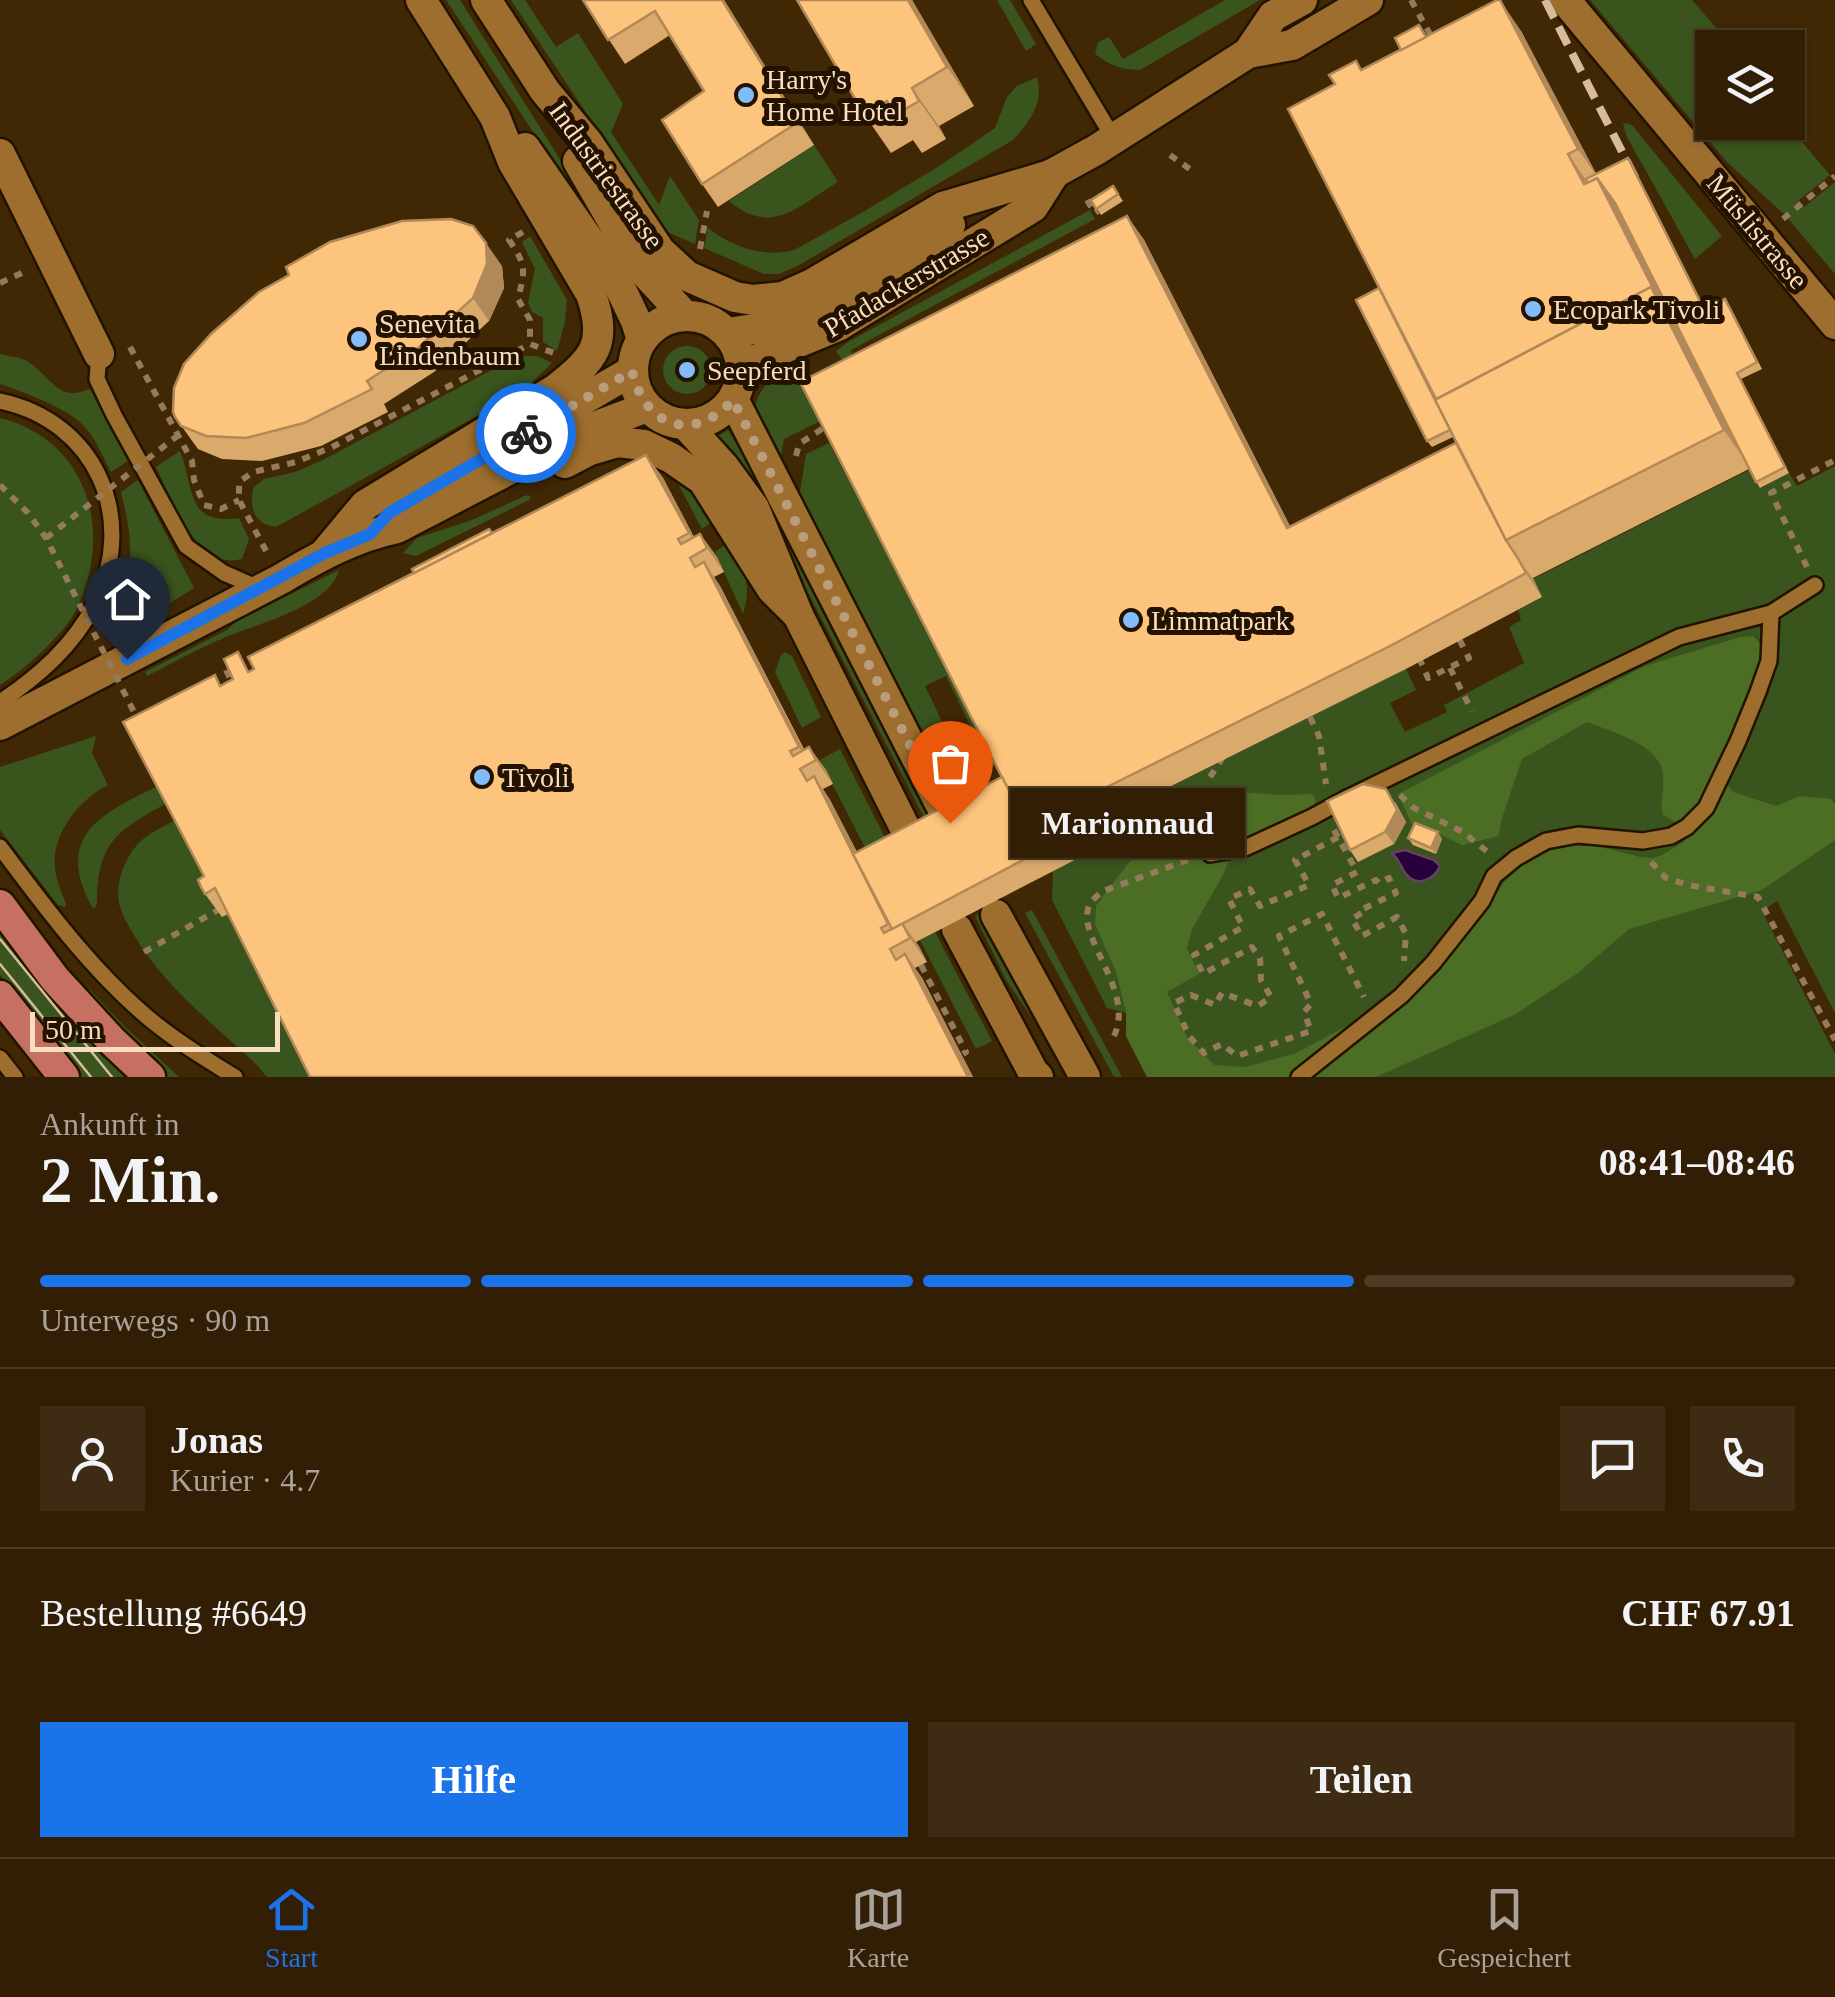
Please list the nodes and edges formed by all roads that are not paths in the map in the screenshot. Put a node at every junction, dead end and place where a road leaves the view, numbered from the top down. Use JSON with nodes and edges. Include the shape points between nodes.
{"nodes":[{"id":1,"x":421,"y":0,"type":"edge"},
{"id":2,"x":486,"y":0,"type":"edge"},
{"id":3,"x":1031,"y":0,"type":"edge"},
{"id":4,"x":1302,"y":0,"type":"edge"},
{"id":5,"x":1368,"y":0,"type":"edge"},
{"id":6,"x":1565,"y":0,"type":"edge"},
{"id":7,"x":1248,"y":53,"type":"junction"},
{"id":8,"x":545,"y":91,"type":"junction"},
{"id":9,"x":495,"y":117,"type":"junction"},
{"id":10,"x":1114,"y":139,"type":"junction"},
{"id":11,"x":0,"y":154,"type":"edge"},
{"id":12,"x":1054,"y":174,"type":"junction"},
{"id":13,"x":719,"y":292,"type":"joint"},
{"id":14,"x":685,"y":316,"type":"junction"},
{"id":15,"x":1835,"y":324,"type":"edge"},
{"id":16,"x":726,"y":333,"type":"junction"},
{"id":17,"x":642,"y":340,"type":"junction"},
{"id":18,"x":99,"y":354,"type":"joint"},
{"id":19,"x":741,"y":366,"type":"junction"},
{"id":20,"x":632,"y":371,"type":"junction"},
{"id":21,"x":733,"y":400,"type":"junction"},
{"id":22,"x":0,"y":401,"type":"edge"},
{"id":23,"x":647,"y":408,"type":"junction"},
{"id":24,"x":686,"y":425,"type":"junction"},
{"id":25,"x":383,"y":531,"type":"junction"},
{"id":26,"x":325,"y":553,"type":"junction"},
{"id":27,"x":1815,"y":585,"type":"road end"},
{"id":28,"x":261,"y":589,"type":"junction"},
{"id":29,"x":1771,"y":613,"type":"junction"},
{"id":30,"x":798,"y":614,"type":"junction"},
{"id":31,"x":0,"y":702,"type":"edge"},
{"id":32,"x":0,"y":726,"type":"edge"},
{"id":33,"x":950,"y":823,"type":"edge"},
{"id":34,"x":913,"y":844,"type":"edge"},
{"id":35,"x":0,"y":847,"type":"edge"},
{"id":36,"x":1210,"y":854,"type":"road end"},
{"id":37,"x":0,"y":906,"type":"edge"},
{"id":38,"x":996,"y":915,"type":"dead end"},
{"id":39,"x":957,"y":929,"type":"dead end"},
{"id":40,"x":0,"y":996,"type":"edge"},
{"id":41,"x":0,"y":1058,"type":"edge"},
{"id":42,"x":1035,"y":1075,"type":"edge"},
{"id":43,"x":15,"y":1077,"type":"edge"},
{"id":44,"x":64,"y":1077,"type":"edge"},
{"id":45,"x":150,"y":1077,"type":"edge"},
{"id":46,"x":234,"y":1077,"type":"edge"},
{"id":47,"x":1085,"y":1077,"type":"edge"},
{"id":48,"x":1299,"y":1077,"type":"edge"}],
"edges":[{"from":1,"to":9,"type":"street","name":"Industriestrasse"},
{"from":2,"to":8,"type":"street","name":"Industriestrasse"},
{"from":3,"to":10,"type":"lane"},
{"from":4,"to":7,"type":"street","name":"Pfadackerstrasse","via":[[1274,16]]},
{"from":5,"to":7,"type":"street","name":"Pfadackerstrasse","via":[[1292,44]]},
{"from":6,"to":15,"type":"street","name":"Müslistrasse"},
{"from":7,"to":10,"type":"street","name":"Pfadackerstrasse"},
{"from":8,"to":13,"type":"street","name":"Industriestrasse","via":[[660,251]]},
{"from":8,"to":14,"type":"street","name":"Industriestrasse","via":[[567,143],[638,265]]},
{"from":9,"to":17,"type":"street","name":"Industriestrasse","via":[[528,151],[616,279]]},
{"from":9,"to":26,"type":"street","name":"Industriestrasse","via":[[513,162],[591,294],[599,337],[590,358],[556,389],[364,505]]},
{"from":10,"to":12,"type":"street","name":"Pfadackerstrasse"},
{"from":11,"to":18,"type":"street"},
{"from":12,"to":13,"type":"street","name":"Pfadackerstrasse","via":[[942,207],[783,297],[754,300]]},
{"from":12,"to":16,"type":"street","name":"Pfadackerstrasse","via":[[967,214],[826,306],[768,327]]},
{"from":12,"to":19,"type":"street","name":"Pfadackerstrasse","via":[[1033,207],[838,326]]},
{"from":14,"to":16,"type":"street"},
{"from":14,"to":17,"type":"street"},
{"from":16,"to":19,"type":"street"},
{"from":17,"to":20,"type":"street"},
{"from":18,"to":28,"type":"lane","via":[[97,379],[186,546]]},
{"from":19,"to":21,"type":"street"},
{"from":20,"to":23,"type":"street"},
{"from":20,"to":25,"type":"street","via":[[389,513]]},
{"from":21,"to":24,"type":"street","via":[[721,413]]},
{"from":21,"to":33,"type":"street"},
{"from":22,"to":31,"type":"lane","via":[[73,439],[106,486],[111,520],[108,566],[87,617],[47,668]]},
{"from":23,"to":24,"type":"street"},
{"from":23,"to":25,"type":"street","via":[[581,432]]},
{"from":24,"to":30,"type":"street","via":[[754,508]]},
{"from":25,"to":26,"type":"street"},
{"from":25,"to":30,"type":"street","via":[[466,513],[590,450],[616,442],[644,445],[703,480],[772,589]]},
{"from":26,"to":28,"type":"street"},
{"from":27,"to":29,"type":"lane"},
{"from":28,"to":32,"type":"street"},
{"from":29,"to":36,"type":"lane","via":[[1680,637],[1245,848]]},
{"from":29,"to":48,"type":"lane","via":[[1769,662],[1706,808],[1688,827],[1642,842],[1578,835],[1546,841],[1508,865],[1433,963]]},
{"from":30,"to":34,"type":"street"},
{"from":35,"to":46,"type":"lane","via":[[116,988]]},
{"from":37,"to":45,"type":"main road","via":[[55,979]]},
{"from":38,"to":47,"type":"street"},
{"from":39,"to":42,"type":"street"},
{"from":40,"to":44,"type":"main road"},
{"from":41,"to":43,"type":"lane"}]}
